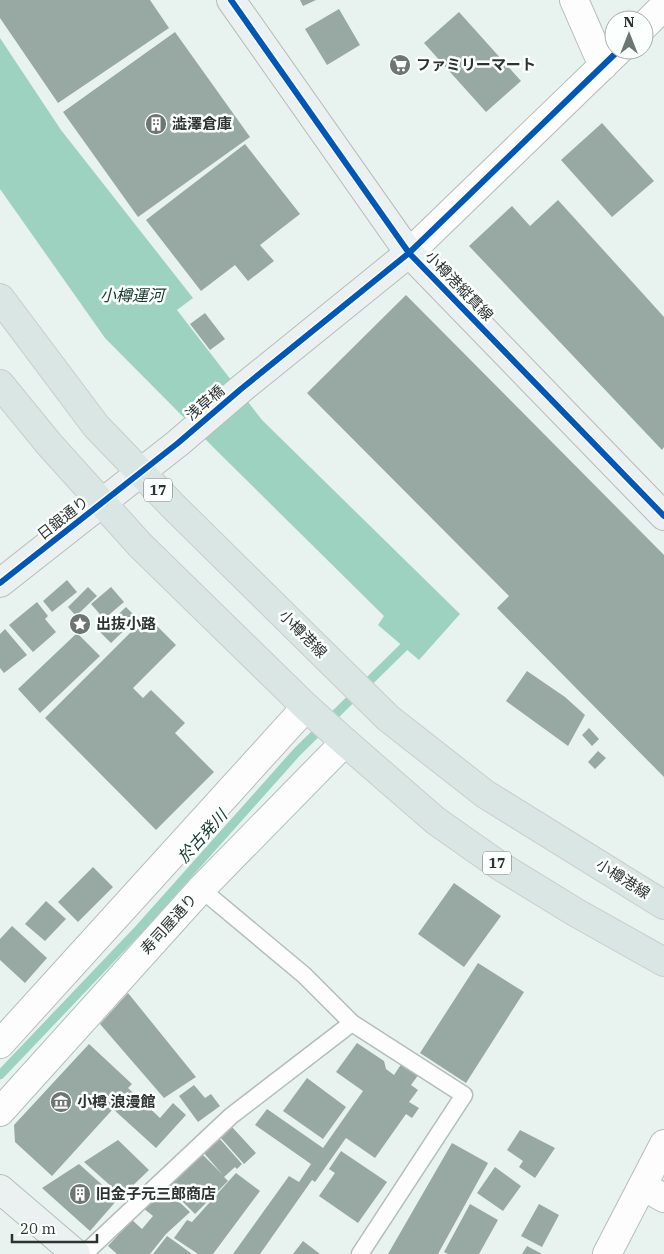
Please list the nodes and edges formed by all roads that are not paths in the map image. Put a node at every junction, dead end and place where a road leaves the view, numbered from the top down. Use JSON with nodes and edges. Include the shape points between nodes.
{"nodes":[{"id":1,"x":232,"y":0,"type":"edge"},
{"id":2,"x":574,"y":0,"type":"edge"},
{"id":3,"x":664,"y":6,"type":"edge"},
{"id":4,"x":654,"y":16,"type":"edge"},
{"id":5,"x":604,"y":47,"type":"edge"},
{"id":6,"x":609,"y":60,"type":"edge"},
{"id":7,"x":409,"y":253,"type":"junction"},
{"id":8,"x":0,"y":298,"type":"edge"},
{"id":9,"x":0,"y":384,"type":"edge"},
{"id":10,"x":141,"y":472,"type":"junction"},
{"id":11,"x":102,"y":503,"type":"junction"},
{"id":12,"x":664,"y":516,"type":"edge"},
{"id":13,"x":0,"y":583,"type":"edge"},
{"id":14,"x":306,"y":707,"type":"junction"},
{"id":15,"x":345,"y":742,"type":"junction"},
{"id":16,"x":201,"y":889,"type":"junction"},
{"id":17,"x":664,"y":905,"type":"edge"},
{"id":18,"x":664,"y":962,"type":"edge"},
{"id":19,"x":352,"y":1023,"type":"junction"},
{"id":20,"x":0,"y":1044,"type":"edge"},
{"id":21,"x":0,"y":1112,"type":"edge"},
{"id":22,"x":664,"y":1144,"type":"edge"},
{"id":23,"x":0,"y":1189,"type":"edge"},
{"id":24,"x":653,"y":1192,"type":"edge"},
{"id":25,"x":76,"y":1254,"type":"edge"},
{"id":26,"x":84,"y":1254,"type":"edge"},
{"id":27,"x":360,"y":1254,"type":"edge"},
{"id":28,"x":607,"y":1254,"type":"edge"}],
"edges":[{"from":1,"to":7,"type":"street","name":"小樽港縦貫線"},
{"from":2,"to":5,"type":"street"},
{"from":3,"to":4,"type":"street"},
{"from":6,"to":7,"type":"street"},
{"from":7,"to":10,"type":"street","name":"浅草橋"},
{"from":7,"to":12,"type":"street","name":"小樽港縦貫線"},
{"from":8,"to":10,"type":"main road","name":"小樽港線","number":"17","via":[[96,426]]},
{"from":9,"to":11,"type":"main road","number":"17"},
{"from":10,"to":11,"type":"street","name":"日銀通り"},
{"from":10,"to":17,"type":"main road","name":"小樽港線","number":"17","via":[[388,718],[485,794]]},
{"from":11,"to":13,"type":"street","name":"日銀通り"},
{"from":11,"to":14,"type":"main road","number":"17","via":[[140,545]]},
{"from":14,"to":15,"type":"main road","number":"17"},
{"from":14,"to":20,"type":"street"},
{"from":15,"to":16,"type":"street","name":"寿司屋通り"},
{"from":15,"to":18,"type":"main road","number":"17","via":[[436,821],[500,866]]},
{"from":16,"to":19,"type":"lane","via":[[304,975]]},
{"from":16,"to":21,"type":"street","name":"寿司屋通り"},
{"from":19,"to":26,"type":"lane","via":[[231,1116]]},
{"from":19,"to":27,"type":"lane","via":[[464,1095]]},
{"from":22,"to":24,"type":"street"},
{"from":23,"to":25,"type":"street"},
{"from":24,"to":28,"type":"street"}]}
